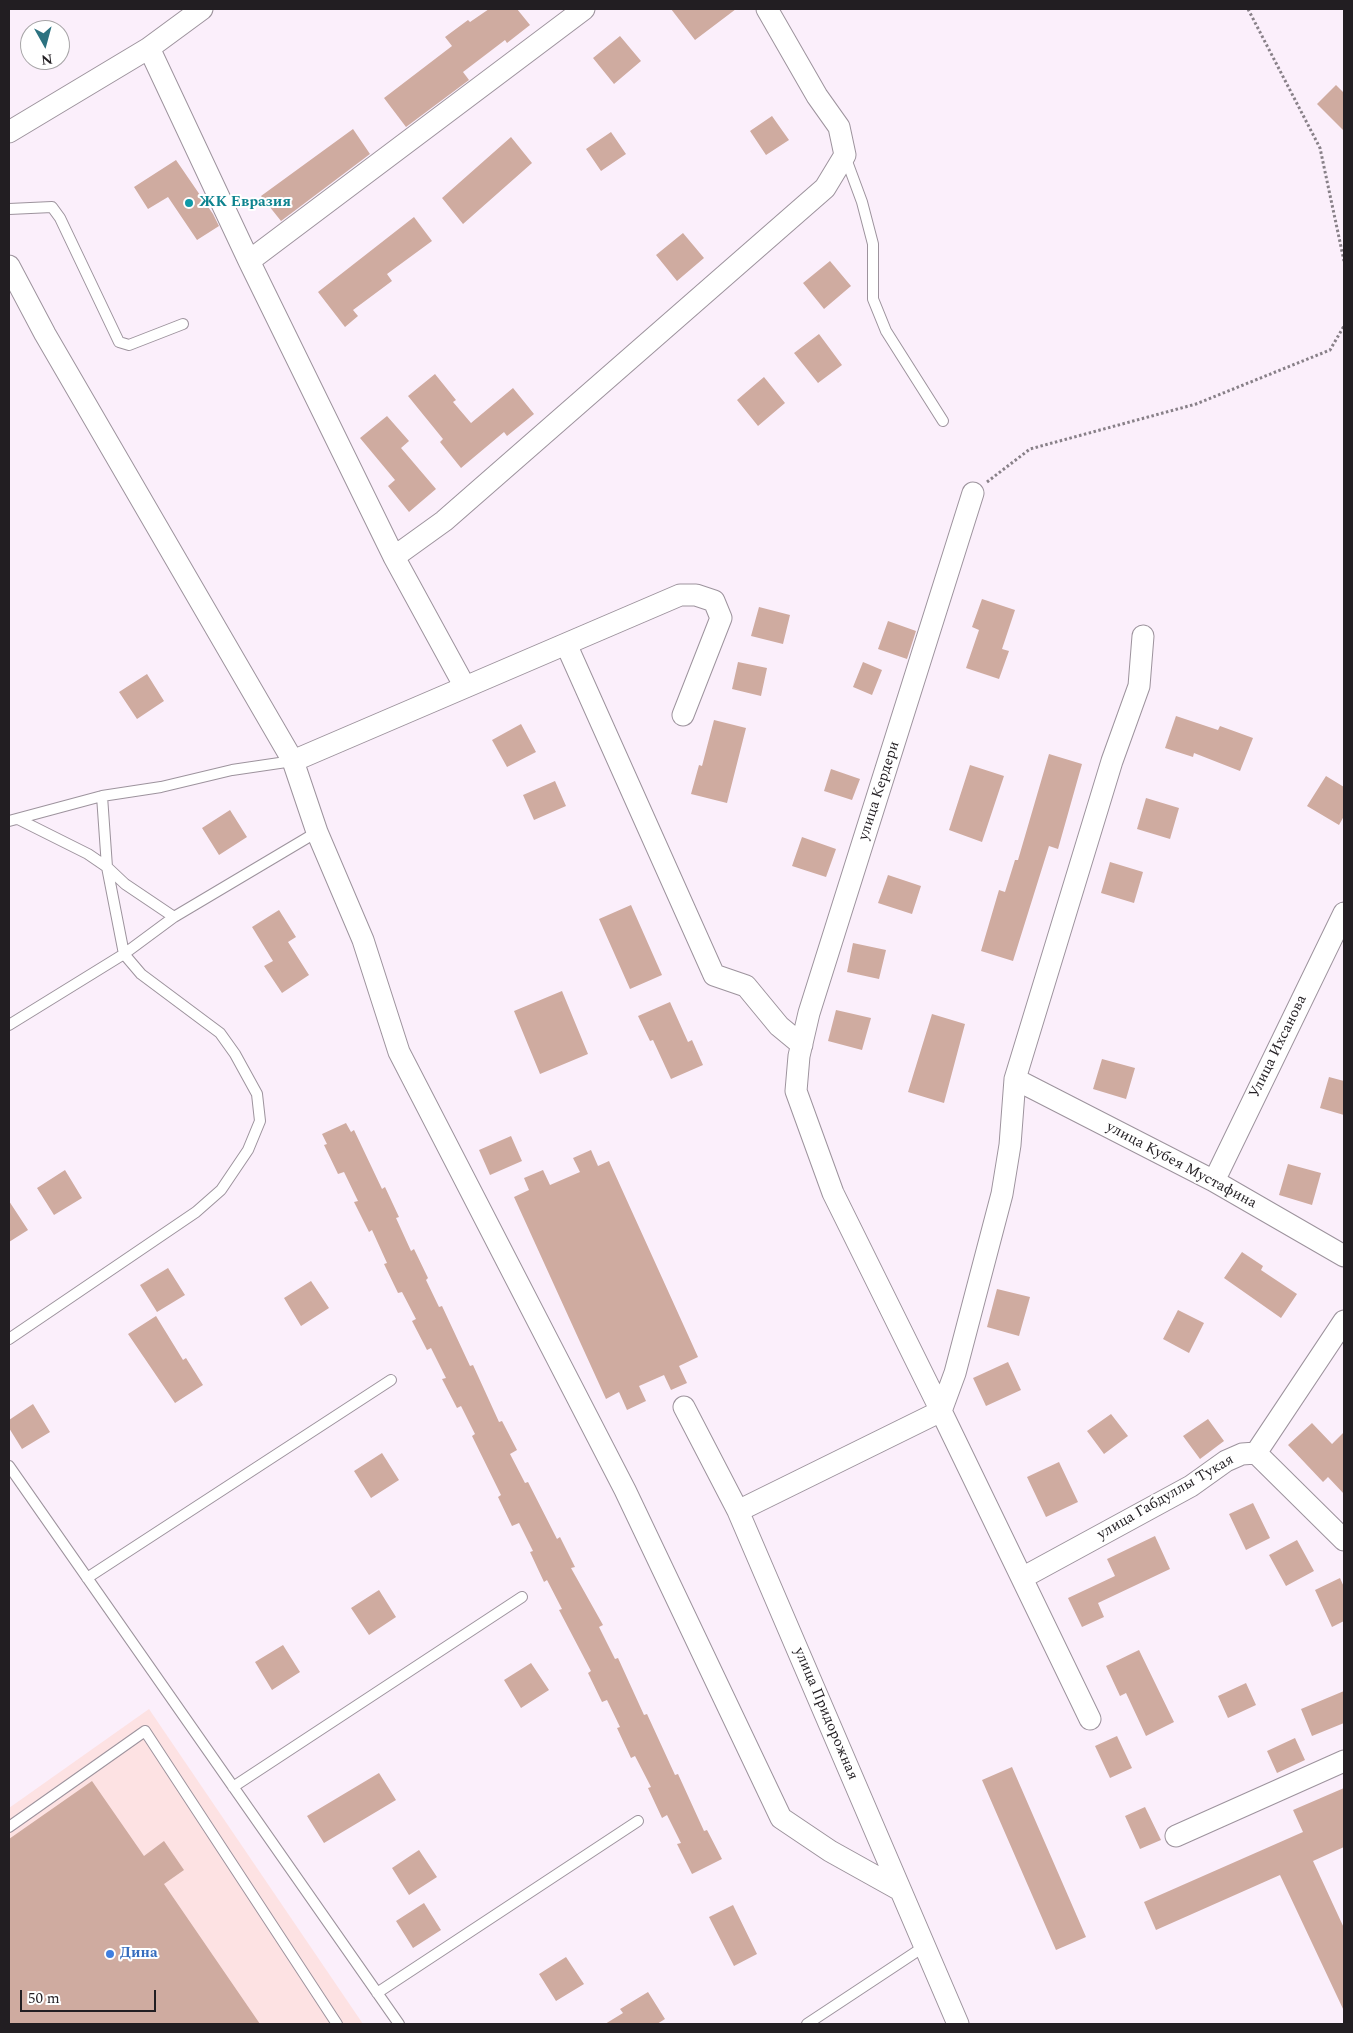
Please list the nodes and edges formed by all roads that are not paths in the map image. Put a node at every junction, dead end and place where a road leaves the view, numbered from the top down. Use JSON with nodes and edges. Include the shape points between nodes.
{"nodes":[{"id":1,"x":202,"y":9,"type":"edge"},
{"id":2,"x":584,"y":9,"type":"edge"},
{"id":3,"x":767,"y":9,"type":"edge"},
{"id":4,"x":149,"y":48,"type":"junction"},
{"id":5,"x":9,"y":132,"type":"edge"},
{"id":6,"x":845,"y":155,"type":"junction"},
{"id":7,"x":9,"y":208,"type":"edge"},
{"id":8,"x":249,"y":261,"type":"junction"},
{"id":9,"x":9,"y":266,"type":"edge"},
{"id":10,"x":183,"y":324,"type":"dead end"},
{"id":11,"x":943,"y":421,"type":"dead end"},
{"id":12,"x":973,"y":493,"type":"road end"},
{"id":13,"x":394,"y":557,"type":"junction"},
{"id":14,"x":1143,"y":636,"type":"dead end"},
{"id":15,"x":566,"y":644,"type":"junction"},
{"id":16,"x":466,"y":687,"type":"junction"},
{"id":17,"x":683,"y":715,"type":"dead end"},
{"id":18,"x":293,"y":761,"type":"junction"},
{"id":19,"x":102,"y":796,"type":"junction"},
{"id":20,"x":13,"y":820,"type":"edge"},
{"id":21,"x":317,"y":832,"type":"junction"},
{"id":22,"x":107,"y":867,"type":"junction"},
{"id":23,"x":1344,"y":913,"type":"edge"},
{"id":24,"x":174,"y":917,"type":"junction"},
{"id":25,"x":124,"y":954,"type":"junction"},
{"id":26,"x":9,"y":1025,"type":"edge"},
{"id":27,"x":802,"y":1045,"type":"junction"},
{"id":28,"x":1015,"y":1079,"type":"junction"},
{"id":29,"x":1214,"y":1181,"type":"junction"},
{"id":30,"x":1344,"y":1256,"type":"edge"},
{"id":31,"x":1344,"y":1321,"type":"edge"},
{"id":32,"x":9,"y":1339,"type":"edge"},
{"id":33,"x":391,"y":1380,"type":"dead end"},
{"id":34,"x":684,"y":1407,"type":"dead end"},
{"id":35,"x":941,"y":1411,"type":"junction"},
{"id":36,"x":1256,"y":1453,"type":"junction"},
{"id":37,"x":9,"y":1466,"type":"edge"},
{"id":38,"x":738,"y":1511,"type":"junction"},
{"id":39,"x":1344,"y":1540,"type":"edge"},
{"id":40,"x":87,"y":1578,"type":"junction"},
{"id":41,"x":1022,"y":1578,"type":"junction"},
{"id":42,"x":522,"y":1597,"type":"dead end"},
{"id":43,"x":1090,"y":1718,"type":"dead end"},
{"id":44,"x":1344,"y":1761,"type":"edge"},
{"id":45,"x":233,"y":1787,"type":"junction"},
{"id":46,"x":638,"y":1820,"type":"dead end"},
{"id":47,"x":9,"y":1827,"type":"edge"},
{"id":48,"x":1176,"y":1836,"type":"dead end"},
{"id":49,"x":900,"y":1890,"type":"junction"},
{"id":50,"x":925,"y":1946,"type":"junction"},
{"id":51,"x":377,"y":1993,"type":"junction"},
{"id":52,"x":337,"y":2024,"type":"edge"},
{"id":53,"x":399,"y":2024,"type":"edge"},
{"id":54,"x":807,"y":2024,"type":"edge"},
{"id":55,"x":958,"y":2024,"type":"edge"}],
"edges":[{"from":1,"to":4,"type":"street"},
{"from":2,"to":8,"type":"street"},
{"from":3,"to":6,"type":"street","via":[[817,96],[839,127]]},
{"from":4,"to":5,"type":"street"},
{"from":4,"to":8,"type":"street"},
{"from":6,"to":11,"type":"lane","via":[[873,244],[873,299],[886,331]]},
{"from":6,"to":13,"type":"street","via":[[825,188],[444,521]]},
{"from":7,"to":10,"type":"lane","via":[[52,207],[119,342],[129,345]]},
{"from":8,"to":13,"type":"street"},
{"from":9,"to":18,"type":"street","via":[[45,334]]},
{"from":12,"to":27,"type":"street","name":"улица Кердери"},
{"from":13,"to":16,"type":"street"},
{"from":14,"to":28,"type":"street","via":[[1139,686],[1112,761]]},
{"from":15,"to":16,"type":"street"},
{"from":15,"to":17,"type":"street","via":[[680,595],[696,594],[714,601],[721,618]]},
{"from":15,"to":27,"type":"street","via":[[714,975],[746,986],[779,1026]]},
{"from":16,"to":18,"type":"street"},
{"from":18,"to":19,"type":"lane"},
{"from":18,"to":21,"type":"street"},
{"from":19,"to":20,"type":"lane"},
{"from":19,"to":22,"type":"lane"},
{"from":20,"to":22,"type":"lane","via":[[64,841]]},
{"from":21,"to":24,"type":"lane"},
{"from":21,"to":49,"type":"street","via":[[363,940],[399,1052],[625,1490],[781,1818],[830,1852]]},
{"from":22,"to":24,"type":"lane","via":[[125,884]]},
{"from":22,"to":25,"type":"lane"},
{"from":23,"to":29,"type":"street","name":"Улица Ихсанова"},
{"from":24,"to":25,"type":"lane"},
{"from":25,"to":26,"type":"lane"},
{"from":25,"to":32,"type":"lane","via":[[141,974],[220,1034],[257,1094],[260,1121],[248,1150],[220,1190],[196,1212]]},
{"from":27,"to":35,"type":"street","name":"улица Кердери","via":[[796,1091],[833,1193]]},
{"from":28,"to":29,"type":"street","name":"улица Кубея Мустафина"},
{"from":28,"to":35,"type":"street","via":[[1002,1194],[955,1373]]},
{"from":29,"to":30,"type":"street","name":"улица Кубея Мустафина"},
{"from":31,"to":36,"type":"street"},
{"from":33,"to":40,"type":"lane"},
{"from":34,"to":38,"type":"street","name":"улица Придорожная"},
{"from":35,"to":38,"type":"street"},
{"from":35,"to":41,"type":"street"},
{"from":36,"to":39,"type":"street","name":"улица Габдуллы Тукая"},
{"from":36,"to":41,"type":"street","name":"улица Габдуллы Тукая","via":[[1242,1454],[1226,1461],[1191,1486]]},
{"from":37,"to":40,"type":"lane"},
{"from":38,"to":49,"type":"street","name":"улица Придорожная"},
{"from":40,"to":45,"type":"lane"},
{"from":41,"to":43,"type":"street"},
{"from":42,"to":45,"type":"lane"},
{"from":44,"to":48,"type":"street"},
{"from":45,"to":51,"type":"lane"},
{"from":46,"to":51,"type":"lane"},
{"from":47,"to":52,"type":"lane","via":[[145,1731]]},
{"from":49,"to":50,"type":"street","name":"улица Придорожная"},
{"from":50,"to":54,"type":"lane"},
{"from":50,"to":55,"type":"street","name":"улица Придорожная"},
{"from":51,"to":53,"type":"lane"}]}
